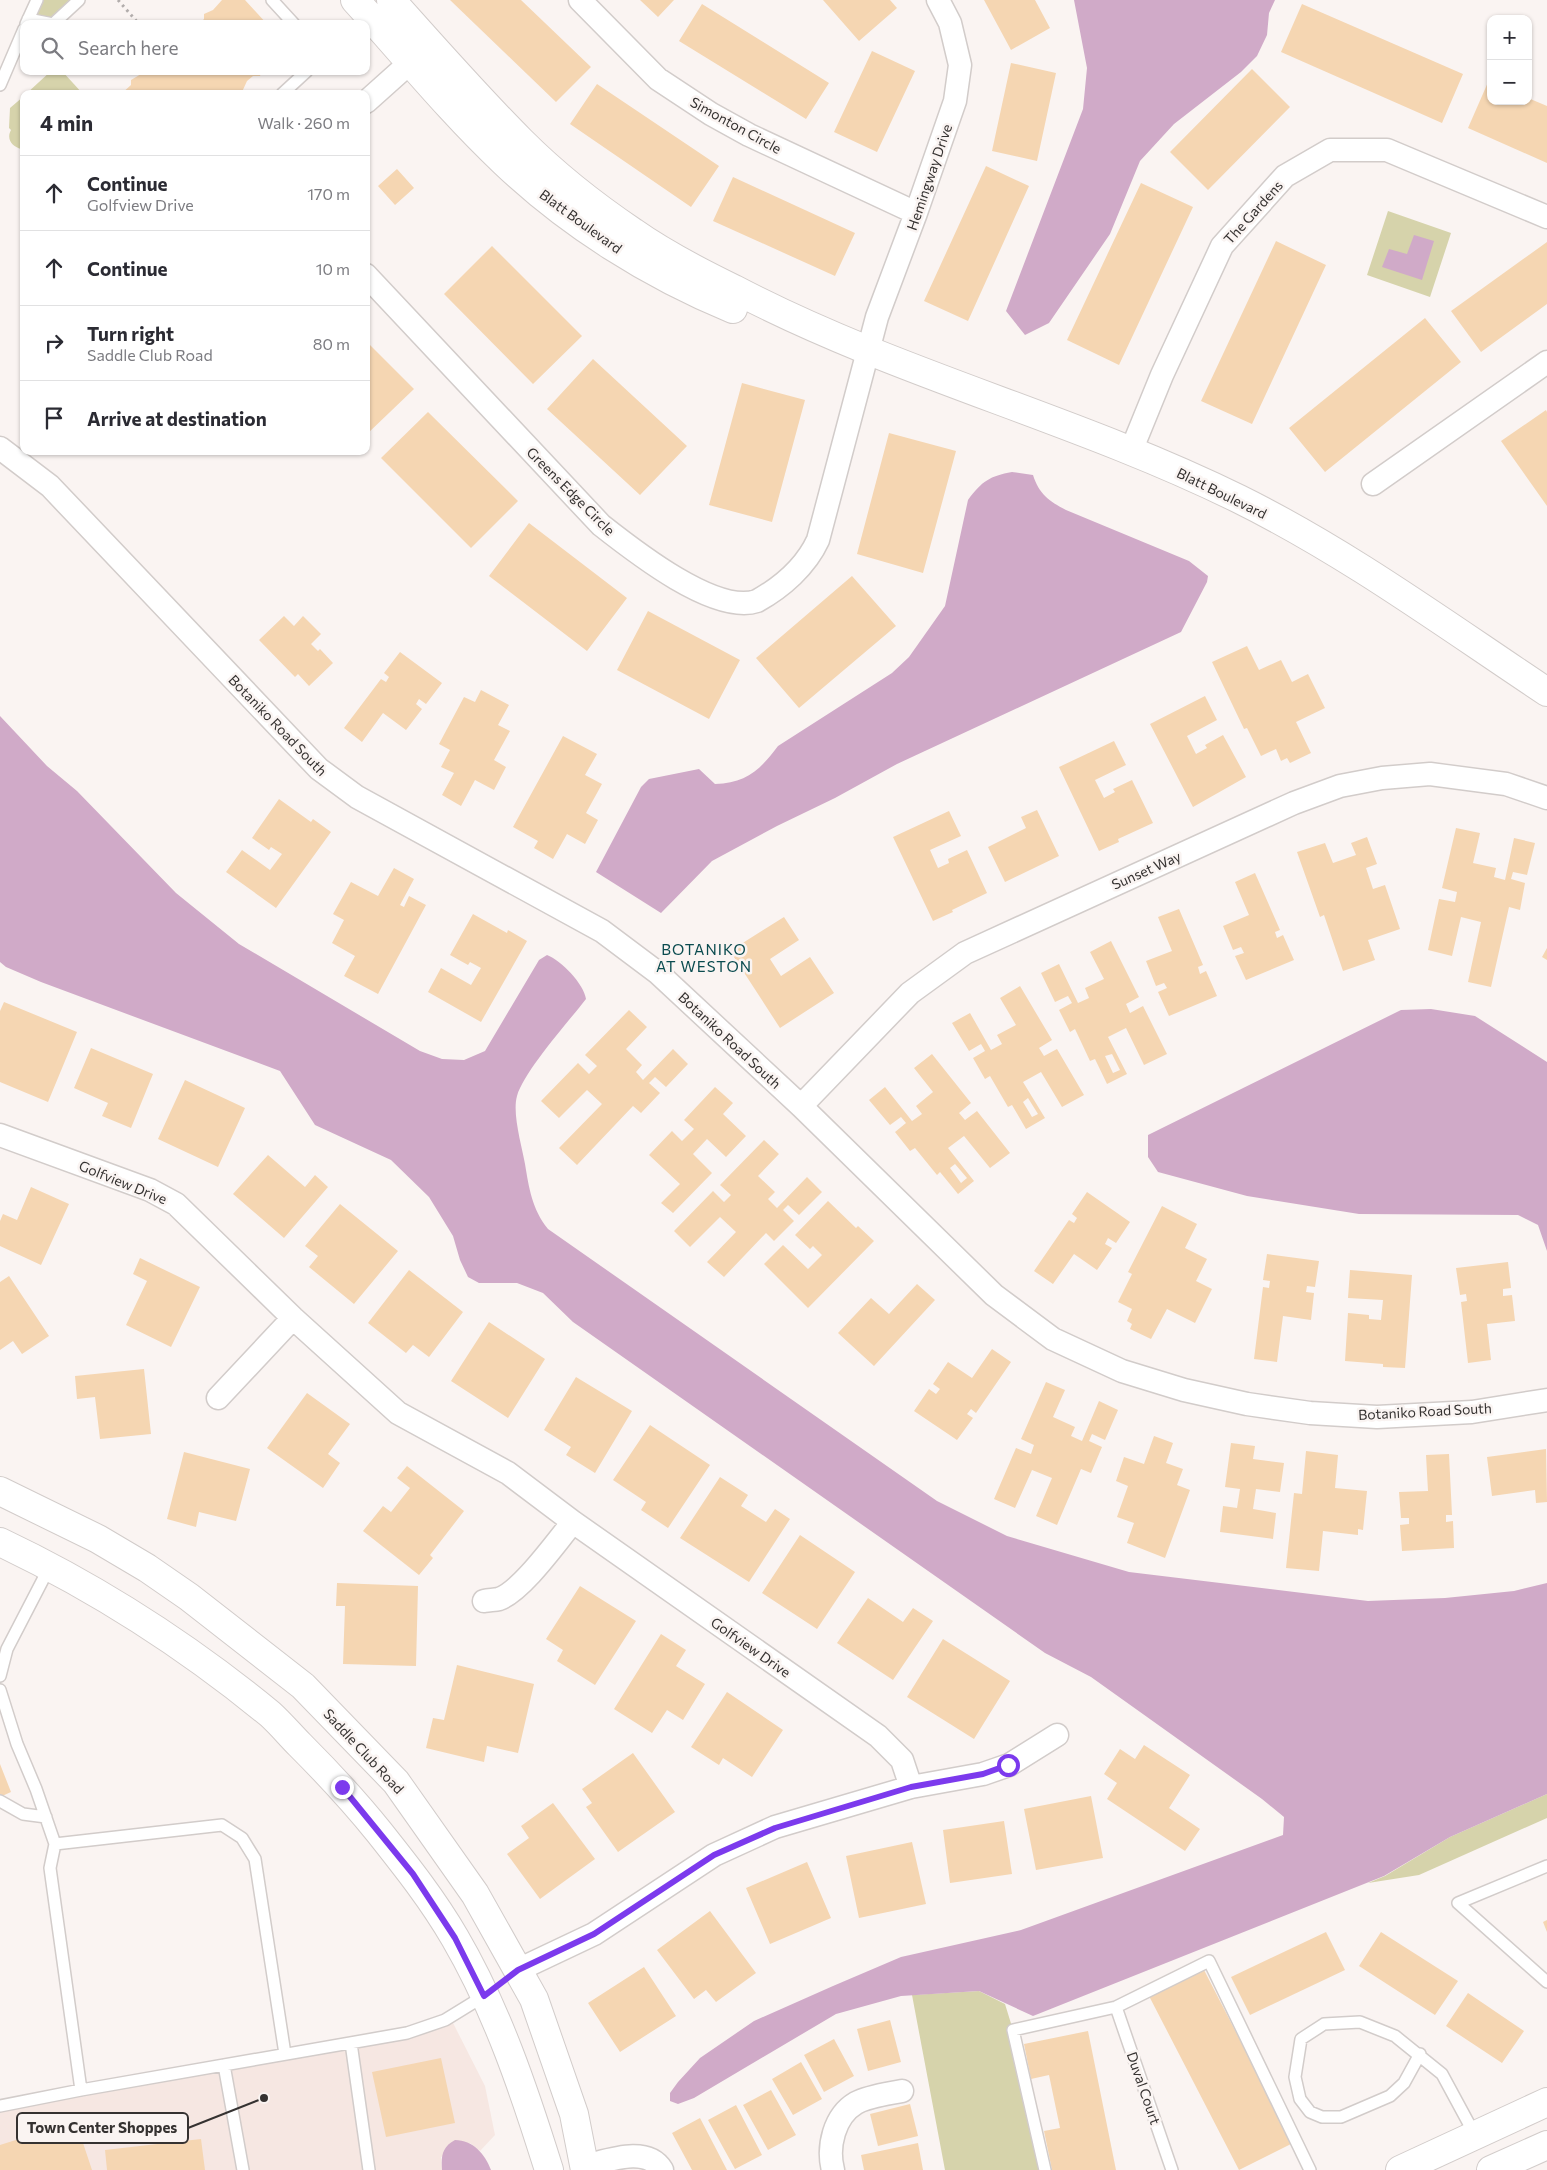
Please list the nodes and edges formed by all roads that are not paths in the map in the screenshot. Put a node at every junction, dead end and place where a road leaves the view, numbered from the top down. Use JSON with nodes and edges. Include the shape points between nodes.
{"nodes":[{"id":1,"x":37,"y":0,"type":"edge"},
{"id":2,"x":79,"y":0,"type":"edge"},
{"id":3,"x":272,"y":0,"type":"edge"},
{"id":4,"x":355,"y":0,"type":"edge"},
{"id":5,"x":391,"y":0,"type":"edge"},
{"id":6,"x":580,"y":0,"type":"edge"},
{"id":7,"x":938,"y":0,"type":"edge"},
{"id":8,"x":28,"y":20,"type":"edge"},
{"id":9,"x":57,"y":20,"type":"edge"},
{"id":10,"x":290,"y":20,"type":"edge"},
{"id":11,"x":20,"y":38,"type":"edge"},
{"id":12,"x":431,"y":44,"type":"junction"},
{"id":13,"x":411,"y":62,"type":"junction"},
{"id":14,"x":302,"y":75,"type":"edge"},
{"id":15,"x":0,"y":85,"type":"edge"},
{"id":16,"x":286,"y":90,"type":"edge"},
{"id":17,"x":370,"y":98,"type":"edge"},
{"id":18,"x":916,"y":213,"type":"junction"},
{"id":19,"x":1547,"y":218,"type":"edge"},
{"id":20,"x":370,"y":280,"type":"edge"},
{"id":21,"x":868,"y":352,"type":"junction"},
{"id":22,"x":1547,"y":362,"type":"edge"},
{"id":23,"x":0,"y":448,"type":"edge"},
{"id":24,"x":1131,"y":451,"type":"junction"},
{"id":25,"x":1373,"y":484,"type":"dead end"},
{"id":26,"x":1547,"y":692,"type":"edge"},
{"id":27,"x":1547,"y":798,"type":"edge"},
{"id":28,"x":801,"y":1106,"type":"junction"},
{"id":29,"x":0,"y":1136,"type":"edge"},
{"id":30,"x":293,"y":1318,"type":"junction"},
{"id":31,"x":218,"y":1398,"type":"dead end"},
{"id":32,"x":1547,"y":1400,"type":"edge"},
{"id":33,"x":0,"y":1492,"type":"edge"},
{"id":34,"x":573,"y":1522,"type":"junction"},
{"id":35,"x":0,"y":1542,"type":"edge"},
{"id":36,"x":50,"y":1566,"type":"junction"},
{"id":37,"x":484,"y":1601,"type":"dead end"},
{"id":38,"x":4,"y":1648,"type":"edge"},
{"id":39,"x":0,"y":1659,"type":"edge"},
{"id":40,"x":0,"y":1676,"type":"edge"},
{"id":41,"x":0,"y":1690,"type":"edge"},
{"id":42,"x":1057,"y":1735,"type":"dead end"},
{"id":43,"x":911,"y":1787,"type":"junction"},
{"id":44,"x":0,"y":1801,"type":"edge"},
{"id":45,"x":46,"y":1817,"type":"junction"},
{"id":46,"x":55,"y":1844,"type":"junction"},
{"id":47,"x":1547,"y":1866,"type":"edge"},
{"id":48,"x":518,"y":1970,"type":"junction"},
{"id":49,"x":1547,"y":1982,"type":"edge"},
{"id":50,"x":484,"y":1996,"type":"junction"},
{"id":51,"x":1116,"y":2007,"type":"junction"},
{"id":52,"x":351,"y":2043,"type":"junction"},
{"id":53,"x":285,"y":2054,"type":"junction"},
{"id":54,"x":1420,"y":2054,"type":"junction"},
{"id":55,"x":224,"y":2065,"type":"junction"},
{"id":56,"x":81,"y":2090,"type":"junction"},
{"id":57,"x":902,"y":2091,"type":"dead end"},
{"id":58,"x":1547,"y":2102,"type":"edge"},
{"id":59,"x":0,"y":2106,"type":"edge"},
{"id":60,"x":1475,"y":2135,"type":"junction"},
{"id":61,"x":1547,"y":2145,"type":"edge"},
{"id":62,"x":585,"y":2168,"type":"edge"},
{"id":63,"x":828,"y":2168,"type":"edge"},
{"id":64,"x":243,"y":2170,"type":"edge"},
{"id":65,"x":369,"y":2170,"type":"edge"},
{"id":66,"x":549,"y":2170,"type":"edge"},
{"id":67,"x":662,"y":2170,"type":"edge"},
{"id":68,"x":1045,"y":2170,"type":"edge"},
{"id":69,"x":1172,"y":2170,"type":"edge"},
{"id":70,"x":1310,"y":2170,"type":"edge"},
{"id":71,"x":1400,"y":2170,"type":"edge"},
{"id":72,"x":1492,"y":2170,"type":"edge"}],
"edges":[{"from":1,"to":8,"type":"lane"},
{"from":2,"to":9,"type":"lane"},
{"from":3,"to":10,"type":"lane"},
{"from":4,"to":13,"type":"street","name":"Blatt Boulevard"},
{"from":5,"to":12,"type":"street","name":"Blatt Boulevard"},
{"from":6,"to":18,"type":"street","name":"Simonton Circle","via":[[658,79],[711,114]]},
{"from":7,"to":18,"type":"street","name":"Hemingway Drive","via":[[950,23],[960,65],[955,101]]},
{"from":11,"to":15,"type":"lane"},
{"from":12,"to":13,"type":"street"},
{"from":12,"to":21,"type":"street","name":"Blatt Boulevard","via":[[523,143],[577,191],[635,234],[764,305]]},
{"from":13,"to":17,"type":"street"},
{"from":13,"to":21,"type":"street","name":"Blatt Boulevard","via":[[504,162],[567,214],[617,248],[720,303],[766,322]]},
{"from":14,"to":16,"type":"lane"},
{"from":18,"to":21,"type":"street","name":"Hemingway Drive","via":[[877,317]]},
{"from":19,"to":24,"type":"street","name":"The Gardens","via":[[1387,150],[1330,150],[1284,176],[1222,246],[1162,375]]},
{"from":20,"to":21,"type":"street","name":"Greens Edge Circle","via":[[601,525],[679,580],[714,598],[733,603],[749,604],[767,596],[799,569],[813,551],[821,533]]},
{"from":21,"to":24,"type":"street","name":"Blatt Boulevard"},
{"from":22,"to":25,"type":"street"},
{"from":23,"to":28,"type":"street","name":"Botaniko Road South","via":[[50,486],[319,769],[357,797],[602,931],[658,973]]},
{"from":24,"to":26,"type":"street","name":"Blatt Boulevard","via":[[1240,500],[1340,555]]},
{"from":27,"to":28,"type":"street","name":"Sunset Way","via":[[1506,784],[1430,774],[1340,786],[1294,803],[965,953],[910,993]]},
{"from":28,"to":32,"type":"street","name":"Botaniko Road South","via":[[994,1295],[1054,1339],[1122,1371],[1184,1390],[1310,1413],[1377,1417],[1472,1412]]},
{"from":29,"to":30,"type":"street","name":"Golfview Drive","via":[[165,1197],[186,1213]]},
{"from":30,"to":31,"type":"street"},
{"from":30,"to":34,"type":"street","name":"Golfview Drive","via":[[398,1412],[508,1473]]},
{"from":33,"to":48,"type":"street","name":"Saddle Club Road","via":[[98,1539],[147,1568],[303,1686],[396,1782],[475,1894]]},
{"from":34,"to":37,"type":"street","via":[[511,1592]]},
{"from":34,"to":43,"type":"street","name":"Golfview Drive","via":[[878,1736],[902,1760]]},
{"from":35,"to":36,"type":"street"},
{"from":36,"to":38,"type":"lane"},
{"from":36,"to":50,"type":"street","via":[[151,1627],[271,1716],[342,1787],[413,1874],[455,1938]]},
{"from":38,"to":39,"type":"lane"},
{"from":38,"to":40,"type":"lane"},
{"from":41,"to":45,"type":"lane"},
{"from":42,"to":43,"type":"street","via":[[1008,1765],[983,1774]]},
{"from":43,"to":48,"type":"street","via":[[775,1828],[714,1855],[594,1934]]},
{"from":44,"to":45,"type":"lane","via":[[22,1814]]},
{"from":45,"to":46,"type":"lane"},
{"from":46,"to":53,"type":"lane","via":[[222,1825],[242,1838],[255,1859]]},
{"from":46,"to":56,"type":"lane","via":[[50,1868]]},
{"from":47,"to":49,"type":"lane","via":[[1458,1903]]},
{"from":48,"to":50,"type":"street"},
{"from":48,"to":62,"type":"street","name":"Saddle Club Road","via":[[534,1999],[574,2114]]},
{"from":50,"to":52,"type":"lane","via":[[469,2008],[427,2028]]},
{"from":50,"to":66,"type":"street","via":[[520,2077]]},
{"from":51,"to":68,"type":"lane","via":[[1013,2030]]},
{"from":51,"to":69,"type":"lane","name":"Duval Court"},
{"from":51,"to":70,"type":"lane","via":[[1209,1960]]},
{"from":52,"to":53,"type":"lane"},
{"from":52,"to":65,"type":"lane"},
{"from":53,"to":55,"type":"lane"},
{"from":54,"to":54,"type":"lane","via":[[1395,2036],[1360,2022],[1324,2024],[1302,2040],[1295,2076],[1300,2099],[1310,2112],[1341,2117],[1390,2096],[1404,2084]]},
{"from":54,"to":60,"type":"lane","via":[[1446,2080]]},
{"from":55,"to":56,"type":"lane"},
{"from":55,"to":64,"type":"lane"},
{"from":56,"to":59,"type":"lane"},
{"from":57,"to":63,"type":"street","via":[[869,2098],[850,2108],[835,2132]]},
{"from":58,"to":60,"type":"street"},
{"from":60,"to":71,"type":"street"},
{"from":61,"to":72,"type":"street"},
{"from":62,"to":67,"type":"street","via":[[636,2156],[654,2162]]}]}
